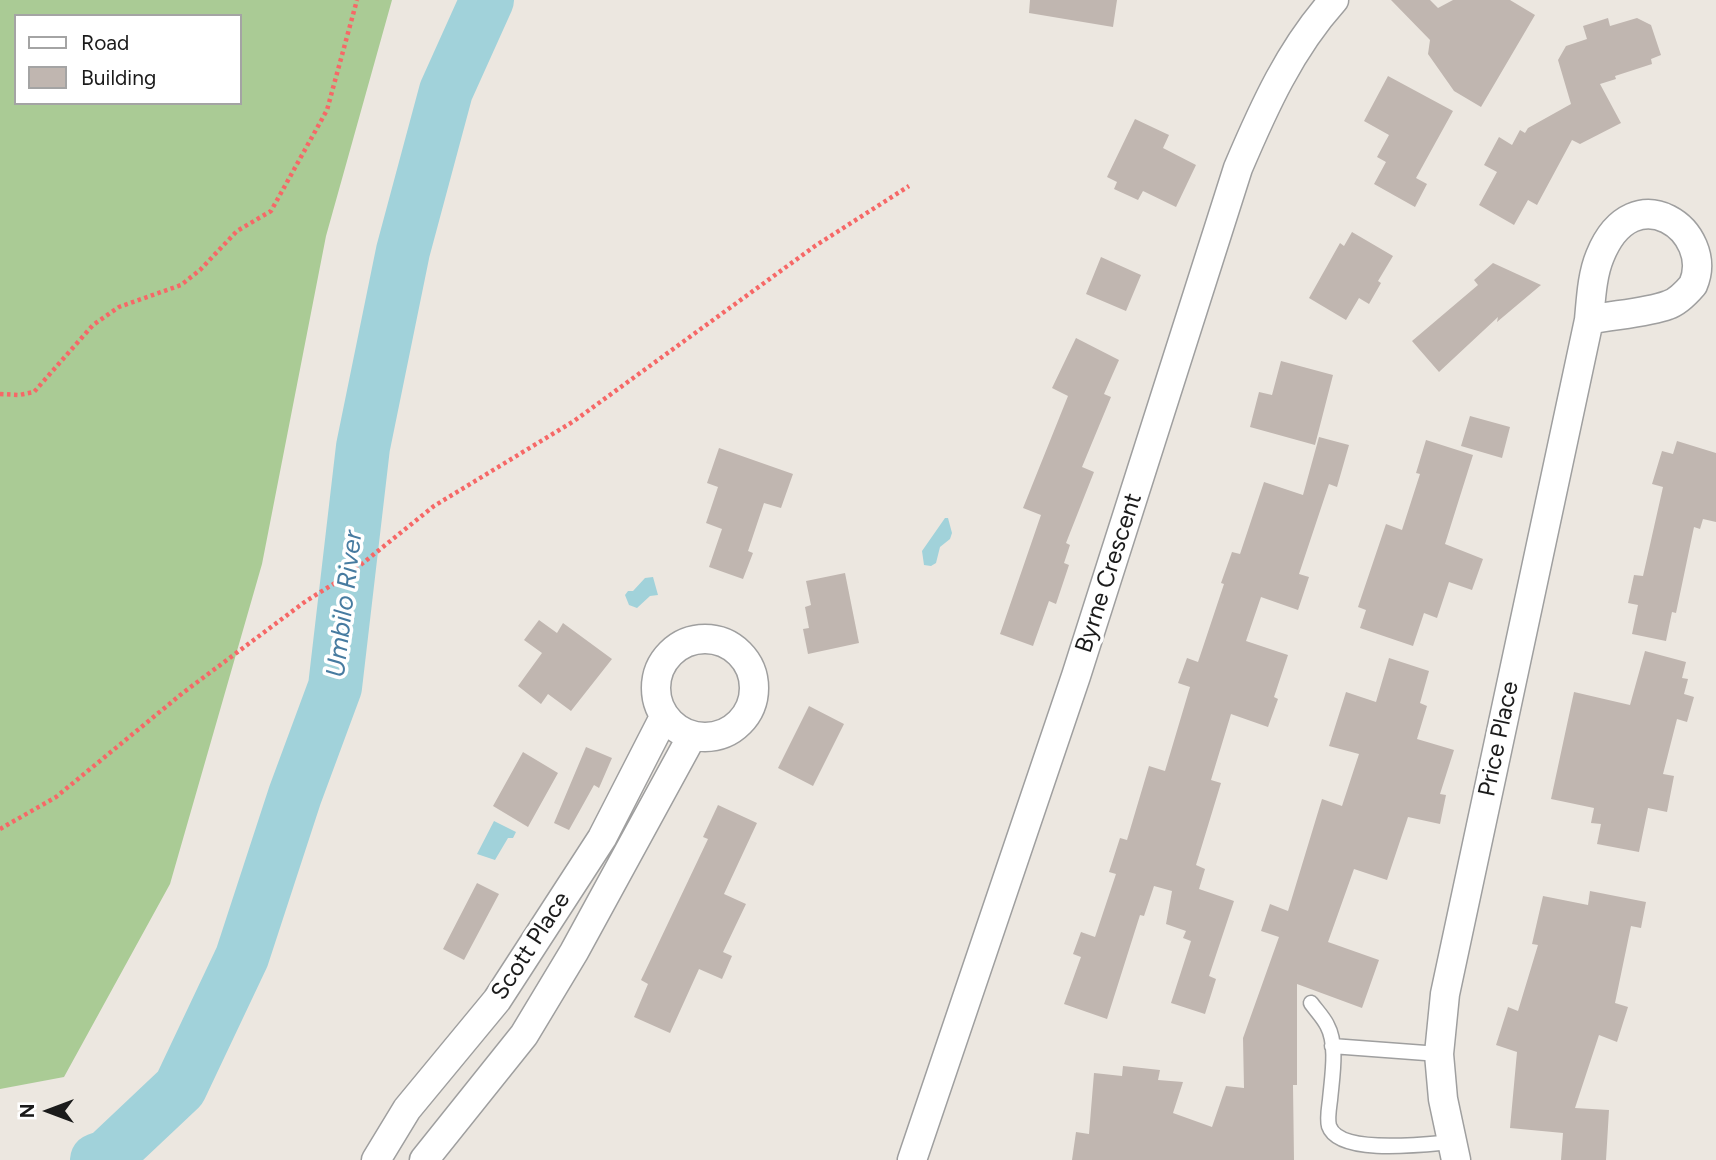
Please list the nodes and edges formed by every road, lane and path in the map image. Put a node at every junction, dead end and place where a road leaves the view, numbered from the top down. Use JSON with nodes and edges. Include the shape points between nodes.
{"nodes":[{"id":1,"x":357,"y":0,"type":"edge"},
{"id":2,"x":1334,"y":0,"type":"edge"},
{"id":3,"x":909,"y":186,"type":"dead end"},
{"id":4,"x":1589,"y":320,"type":"dead end"},
{"id":5,"x":0,"y":394,"type":"edge"},
{"id":6,"x":664,"y":717,"type":"junction"},
{"id":7,"x":692,"y":736,"type":"junction"},
{"id":8,"x":0,"y":829,"type":"edge"},
{"id":9,"x":602,"y":838,"type":"junction"},
{"id":10,"x":626,"y":856,"type":"junction"},
{"id":11,"x":1311,"y":1003,"type":"dead end"},
{"id":12,"x":1332,"y":1046,"type":"junction"},
{"id":13,"x":1438,"y":1054,"type":"junction"},
{"id":14,"x":1454,"y":1151,"type":"edge"},
{"id":15,"x":376,"y":1160,"type":"edge"},
{"id":16,"x":424,"y":1160,"type":"edge"},
{"id":17,"x":912,"y":1160,"type":"edge"}],
"edges":[{"from":1,"to":5,"type":"path","via":[[327,110],[271,211],[237,231],[181,285],[119,307],[93,325],[34,392]]},
{"from":2,"to":17,"type":"street","name":"Byrne Crescent","via":[[1271,91],[1238,168],[1080,663]]},
{"from":3,"to":8,"type":"path","via":[[815,246],[575,421],[434,506],[348,575],[184,692],[56,797]]},
{"from":4,"to":13,"type":"street","name":"Price Place","via":[[1445,994]]},
{"from":6,"to":7,"type":"street"},
{"from":6,"to":7,"type":"street","via":[[656,695],[658,673],[670,653],[690,641],[712,639],[733,648],[748,665],[754,687],[749,709],[735,727],[715,737]]},
{"from":6,"to":9,"type":"street","name":"Scott Place"},
{"from":7,"to":10,"type":"street","name":"Scott Place"},
{"from":9,"to":10,"type":"street"},
{"from":9,"to":15,"type":"street","name":"Scott Place","via":[[497,1000],[407,1109]]},
{"from":10,"to":16,"type":"street","name":"Scott Place","via":[[524,1035]]},
{"from":11,"to":12,"type":"lane","via":[[1328,1026]]},
{"from":12,"to":13,"type":"lane"},
{"from":12,"to":14,"type":"lane","via":[[1328,1124],[1332,1133],[1360,1144]]},
{"from":13,"to":14,"type":"street","name":"Price Place"}]}
